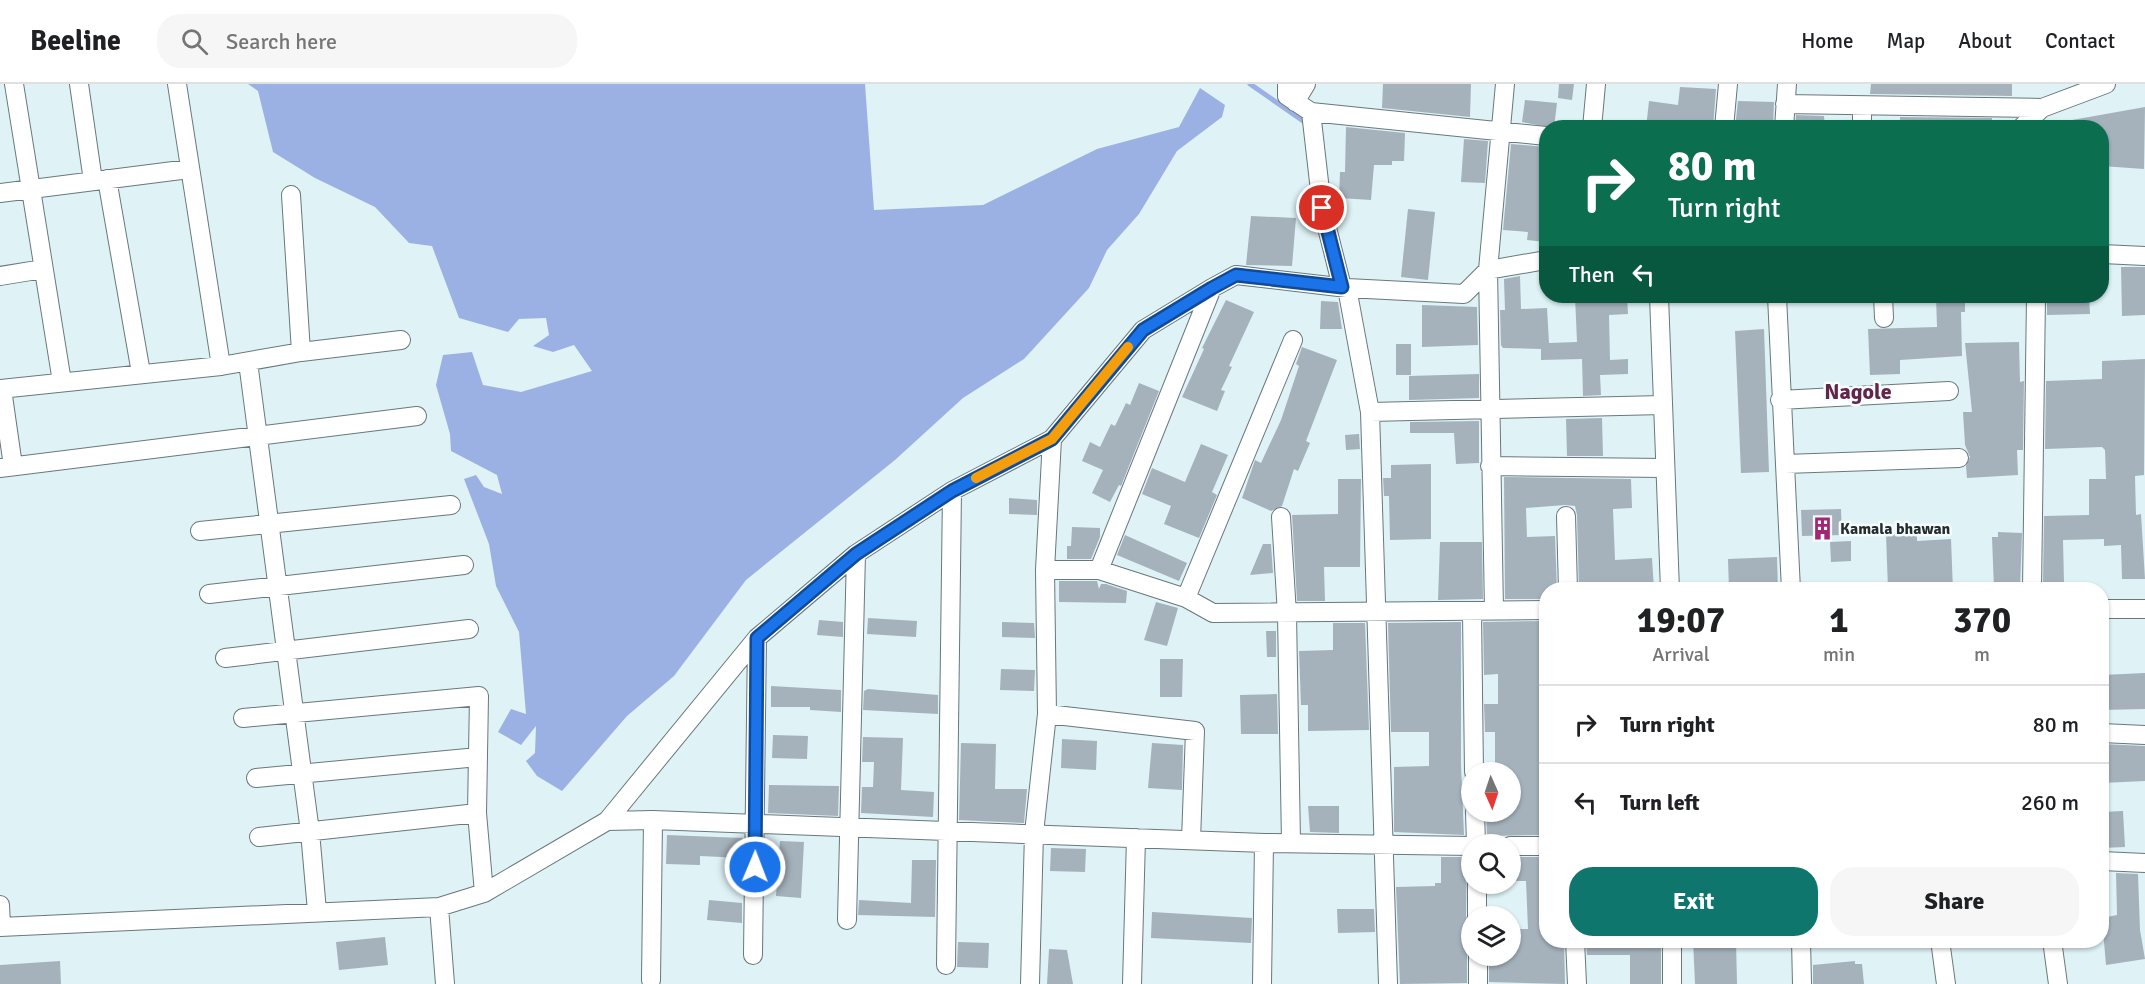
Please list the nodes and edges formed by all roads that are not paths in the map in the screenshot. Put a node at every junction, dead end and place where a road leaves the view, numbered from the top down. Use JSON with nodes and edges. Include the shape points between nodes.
{"nodes":[{"id":1,"x":14,"y":84,"type":"edge"},
{"id":2,"x":79,"y":84,"type":"edge"},
{"id":3,"x":177,"y":84,"type":"edge"},
{"id":4,"x":1287,"y":84,"type":"edge"},
{"id":5,"x":1306,"y":84,"type":"edge"},
{"id":6,"x":1505,"y":84,"type":"edge"},
{"id":7,"x":1596,"y":84,"type":"edge"},
{"id":8,"x":1728,"y":84,"type":"edge"},
{"id":9,"x":1786,"y":84,"type":"edge"},
{"id":10,"x":2106,"y":84,"type":"edge"},
{"id":11,"x":1295,"y":102,"type":"junction"},
{"id":12,"x":1785,"y":104,"type":"junction"},
{"id":13,"x":1862,"y":106,"type":"junction"},
{"id":14,"x":2042,"y":108,"type":"junction"},
{"id":15,"x":1311,"y":112,"type":"junction"},
{"id":16,"x":1593,"y":120,"type":"edge"},
{"id":17,"x":1725,"y":120,"type":"edge"},
{"id":18,"x":1784,"y":120,"type":"edge"},
{"id":19,"x":1862,"y":120,"type":"edge"},
{"id":20,"x":2029,"y":120,"type":"edge"},
{"id":21,"x":1501,"y":132,"type":"junction"},
{"id":22,"x":1539,"y":135,"type":"edge"},
{"id":23,"x":189,"y":168,"type":"junction"},
{"id":24,"x":100,"y":180,"type":"junction"},
{"id":25,"x":29,"y":189,"type":"junction"},
{"id":26,"x":0,"y":193,"type":"edge"},
{"id":27,"x":291,"y":195,"type":"dead end"},
{"id":28,"x":2109,"y":254,"type":"edge"},
{"id":29,"x":2145,"y":256,"type":"edge"},
{"id":30,"x":1539,"y":261,"type":"edge"},
{"id":31,"x":42,"y":269,"type":"junction"},
{"id":32,"x":1488,"y":270,"type":"junction"},
{"id":33,"x":0,"y":276,"type":"edge"},
{"id":34,"x":1345,"y":287,"type":"junction"},
{"id":35,"x":1212,"y":288,"type":"junction"},
{"id":36,"x":1659,"y":303,"type":"edge"},
{"id":37,"x":1777,"y":303,"type":"edge"},
{"id":38,"x":1883,"y":303,"type":"edge"},
{"id":39,"x":2036,"y":303,"type":"edge"},
{"id":40,"x":1884,"y":318,"type":"dead end"},
{"id":41,"x":400,"y":340,"type":"dead end"},
{"id":42,"x":1293,"y":340,"type":"dead end"},
{"id":43,"x":301,"y":352,"type":"junction"},
{"id":44,"x":248,"y":362,"type":"junction"},
{"id":45,"x":221,"y":366,"type":"junction"},
{"id":46,"x":141,"y":373,"type":"junction"},
{"id":47,"x":62,"y":382,"type":"junction"},
{"id":48,"x":1,"y":389,"type":"edge"},
{"id":49,"x":1949,"y":391,"type":"dead end"},
{"id":50,"x":1780,"y":400,"type":"junction"},
{"id":51,"x":1663,"y":405,"type":"junction"},
{"id":52,"x":1490,"y":411,"type":"junction"},
{"id":53,"x":1370,"y":412,"type":"junction"},
{"id":54,"x":417,"y":416,"type":"dead end"},
{"id":55,"x":258,"y":436,"type":"junction"},
{"id":56,"x":1052,"y":439,"type":"junction"},
{"id":57,"x":1959,"y":458,"type":"dead end"},
{"id":58,"x":1785,"y":464,"type":"junction"},
{"id":59,"x":1490,"y":466,"type":"junction"},
{"id":60,"x":6,"y":467,"type":"edge"},
{"id":61,"x":1665,"y":468,"type":"junction"},
{"id":62,"x":952,"y":491,"type":"junction"},
{"id":63,"x":451,"y":505,"type":"dead end"},
{"id":64,"x":1566,"y":516,"type":"dead end"},
{"id":65,"x":1281,"y":517,"type":"dead end"},
{"id":66,"x":270,"y":524,"type":"junction"},
{"id":67,"x":200,"y":531,"type":"dead end"},
{"id":68,"x":856,"y":554,"type":"junction"},
{"id":69,"x":464,"y":565,"type":"dead end"},
{"id":70,"x":1045,"y":570,"type":"junction"},
{"id":71,"x":1099,"y":570,"type":"junction"},
{"id":72,"x":1568,"y":582,"type":"edge"},
{"id":73,"x":1670,"y":582,"type":"edge"},
{"id":74,"x":1791,"y":582,"type":"edge"},
{"id":75,"x":2032,"y":582,"type":"edge"},
{"id":76,"x":278,"y":586,"type":"junction"},
{"id":77,"x":209,"y":594,"type":"dead end"},
{"id":78,"x":1186,"y":597,"type":"junction"},
{"id":79,"x":2109,"y":609,"type":"edge"},
{"id":80,"x":2145,"y":609,"type":"edge"},
{"id":81,"x":1539,"y":610,"type":"edge"},
{"id":82,"x":1494,"y":611,"type":"junction"},
{"id":83,"x":1376,"y":612,"type":"junction"},
{"id":84,"x":1472,"y":612,"type":"junction"},
{"id":85,"x":1287,"y":614,"type":"junction"},
{"id":86,"x":470,"y":629,"type":"dead end"},
{"id":87,"x":757,"y":638,"type":"junction"},
{"id":88,"x":286,"y":651,"type":"junction"},
{"id":89,"x":225,"y":658,"type":"dead end"},
{"id":90,"x":294,"y":713,"type":"junction"},
{"id":91,"x":1047,"y":714,"type":"junction"},
{"id":92,"x":243,"y":718,"type":"dead end"},
{"id":93,"x":2109,"y":734,"type":"edge"},
{"id":94,"x":2145,"y":735,"type":"edge"},
{"id":95,"x":478,"y":757,"type":"junction"},
{"id":96,"x":1474,"y":762,"type":"edge"},
{"id":97,"x":302,"y":773,"type":"junction"},
{"id":98,"x":256,"y":778,"type":"dead end"},
{"id":99,"x":477,"y":813,"type":"junction"},
{"id":100,"x":653,"y":820,"type":"junction"},
{"id":101,"x":608,"y":821,"type":"junction"},
{"id":102,"x":756,"y":823,"type":"junction"},
{"id":103,"x":849,"y":826,"type":"junction"},
{"id":104,"x":947,"y":830,"type":"junction"},
{"id":105,"x":309,"y":831,"type":"junction"},
{"id":106,"x":1034,"y":833,"type":"junction"},
{"id":107,"x":260,"y":837,"type":"dead end"},
{"id":108,"x":1136,"y":838,"type":"junction"},
{"id":109,"x":1191,"y":840,"type":"junction"},
{"id":110,"x":1291,"y":842,"type":"junction"},
{"id":111,"x":1264,"y":843,"type":"junction"},
{"id":112,"x":1385,"y":845,"type":"junction"},
{"id":113,"x":1461,"y":846,"type":"edge"},
{"id":114,"x":1521,"y":846,"type":"edge"},
{"id":115,"x":1539,"y":846,"type":"edge"},
{"id":116,"x":2109,"y":861,"type":"edge"},
{"id":117,"x":2145,"y":863,"type":"edge"},
{"id":118,"x":484,"y":893,"type":"junction"},
{"id":119,"x":0,"y":905,"type":"edge"},
{"id":120,"x":440,"y":907,"type":"junction"},
{"id":121,"x":317,"y":911,"type":"junction"},
{"id":122,"x":847,"y":920,"type":"dead end"},
{"id":123,"x":1,"y":927,"type":"edge"},
{"id":124,"x":1575,"y":948,"type":"edge"},
{"id":125,"x":1672,"y":948,"type":"edge"},
{"id":126,"x":1801,"y":948,"type":"edge"},
{"id":127,"x":1941,"y":948,"type":"edge"},
{"id":128,"x":2053,"y":948,"type":"edge"},
{"id":129,"x":753,"y":955,"type":"dead end"},
{"id":130,"x":946,"y":965,"type":"dead end"},
{"id":131,"x":1478,"y":966,"type":"edge"},
{"id":132,"x":651,"y":980,"type":"dead end"},
{"id":133,"x":445,"y":984,"type":"edge"},
{"id":134,"x":1030,"y":984,"type":"edge"},
{"id":135,"x":1132,"y":984,"type":"edge"},
{"id":136,"x":1262,"y":984,"type":"edge"},
{"id":137,"x":1388,"y":984,"type":"edge"},
{"id":138,"x":1478,"y":984,"type":"edge"},
{"id":139,"x":1577,"y":984,"type":"edge"},
{"id":140,"x":1672,"y":984,"type":"edge"},
{"id":141,"x":1802,"y":984,"type":"edge"},
{"id":142,"x":1946,"y":984,"type":"edge"},
{"id":143,"x":2058,"y":984,"type":"edge"}],
"edges":[{"from":1,"to":25,"type":"street"},
{"from":2,"to":24,"type":"street"},
{"from":3,"to":23,"type":"street"},
{"from":4,"to":11,"type":"street","via":[[1287,96]]},
{"from":5,"to":11,"type":"street"},
{"from":6,"to":21,"type":"street"},
{"from":7,"to":16,"type":"street"},
{"from":8,"to":17,"type":"street"},
{"from":9,"to":12,"type":"street"},
{"from":10,"to":14,"type":"street"},
{"from":11,"to":15,"type":"street"},
{"from":12,"to":13,"type":"street"},
{"from":12,"to":18,"type":"street"},
{"from":13,"to":14,"type":"street"},
{"from":13,"to":19,"type":"street"},
{"from":14,"to":20,"type":"street"},
{"from":15,"to":21,"type":"street"},
{"from":15,"to":34,"type":"street","via":[[1322,208]]},
{"from":21,"to":22,"type":"street"},
{"from":21,"to":32,"type":"street"},
{"from":23,"to":24,"type":"street"},
{"from":23,"to":45,"type":"street"},
{"from":24,"to":25,"type":"street"},
{"from":24,"to":46,"type":"street"},
{"from":25,"to":26,"type":"street"},
{"from":25,"to":31,"type":"street"},
{"from":27,"to":43,"type":"street"},
{"from":28,"to":29,"type":"street"},
{"from":30,"to":32,"type":"street"},
{"from":31,"to":33,"type":"street"},
{"from":31,"to":47,"type":"street"},
{"from":32,"to":34,"type":"street","via":[[1464,294]]},
{"from":32,"to":52,"type":"street"},
{"from":34,"to":35,"type":"street","via":[[1236,275]]},
{"from":34,"to":53,"type":"street"},
{"from":35,"to":56,"type":"street","via":[[1143,330]]},
{"from":35,"to":71,"type":"street"},
{"from":36,"to":51,"type":"street"},
{"from":37,"to":50,"type":"street"},
{"from":38,"to":40,"type":"street"},
{"from":39,"to":75,"type":"street"},
{"from":41,"to":43,"type":"street"},
{"from":42,"to":78,"type":"street"},
{"from":43,"to":44,"type":"street"},
{"from":44,"to":45,"type":"street"},
{"from":44,"to":55,"type":"street"},
{"from":45,"to":46,"type":"street"},
{"from":46,"to":47,"type":"street"},
{"from":47,"to":48,"type":"street"},
{"from":48,"to":60,"type":"street"},
{"from":49,"to":50,"type":"street"},
{"from":50,"to":58,"type":"street"},
{"from":51,"to":52,"type":"street"},
{"from":51,"to":61,"type":"street"},
{"from":52,"to":53,"type":"street"},
{"from":52,"to":59,"type":"street"},
{"from":53,"to":83,"type":"street"},
{"from":54,"to":55,"type":"street"},
{"from":55,"to":60,"type":"street"},
{"from":55,"to":66,"type":"street"},
{"from":56,"to":62,"type":"street"},
{"from":56,"to":70,"type":"street"},
{"from":57,"to":58,"type":"street"},
{"from":58,"to":74,"type":"street"},
{"from":59,"to":61,"type":"street"},
{"from":59,"to":82,"type":"street"},
{"from":61,"to":73,"type":"street"},
{"from":62,"to":68,"type":"street"},
{"from":62,"to":104,"type":"street"},
{"from":63,"to":66,"type":"street"},
{"from":64,"to":72,"type":"street"},
{"from":65,"to":85,"type":"street"},
{"from":66,"to":67,"type":"street"},
{"from":66,"to":76,"type":"street"},
{"from":68,"to":87,"type":"street"},
{"from":68,"to":103,"type":"street"},
{"from":69,"to":76,"type":"street"},
{"from":70,"to":71,"type":"street"},
{"from":70,"to":91,"type":"street"},
{"from":71,"to":78,"type":"street"},
{"from":76,"to":77,"type":"street"},
{"from":76,"to":88,"type":"street"},
{"from":78,"to":85,"type":"street","via":[[1213,613]]},
{"from":79,"to":80,"type":"street"},
{"from":81,"to":82,"type":"street"},
{"from":82,"to":84,"type":"street"},
{"from":83,"to":84,"type":"street"},
{"from":83,"to":85,"type":"street"},
{"from":83,"to":112,"type":"street"},
{"from":84,"to":96,"type":"street"},
{"from":85,"to":110,"type":"street"},
{"from":86,"to":88,"type":"street"},
{"from":87,"to":101,"type":"street"},
{"from":87,"to":102,"type":"street"},
{"from":88,"to":89,"type":"street"},
{"from":88,"to":90,"type":"street"},
{"from":90,"to":92,"type":"street"},
{"from":90,"to":95,"type":"street","via":[[479,696]]},
{"from":90,"to":97,"type":"street"},
{"from":91,"to":106,"type":"street"},
{"from":91,"to":109,"type":"street","via":[[1195,731]]},
{"from":93,"to":94,"type":"street"},
{"from":95,"to":97,"type":"street"},
{"from":95,"to":99,"type":"street"},
{"from":97,"to":98,"type":"street"},
{"from":97,"to":105,"type":"street"},
{"from":99,"to":105,"type":"street"},
{"from":99,"to":118,"type":"street"},
{"from":100,"to":101,"type":"street"},
{"from":100,"to":102,"type":"street"},
{"from":100,"to":132,"type":"street"},
{"from":101,"to":118,"type":"street"},
{"from":102,"to":103,"type":"street"},
{"from":102,"to":129,"type":"street"},
{"from":103,"to":104,"type":"street"},
{"from":103,"to":122,"type":"street"},
{"from":104,"to":106,"type":"street"},
{"from":104,"to":130,"type":"street"},
{"from":105,"to":107,"type":"street"},
{"from":105,"to":121,"type":"street"},
{"from":106,"to":108,"type":"street"},
{"from":106,"to":134,"type":"street"},
{"from":108,"to":109,"type":"street"},
{"from":108,"to":135,"type":"street"},
{"from":109,"to":111,"type":"street"},
{"from":110,"to":111,"type":"street"},
{"from":110,"to":112,"type":"street"},
{"from":111,"to":136,"type":"street"},
{"from":112,"to":113,"type":"street"},
{"from":112,"to":137,"type":"street"},
{"from":114,"to":115,"type":"street"},
{"from":116,"to":117,"type":"street"},
{"from":118,"to":120,"type":"street"},
{"from":119,"to":123,"type":"street"},
{"from":120,"to":121,"type":"street"},
{"from":120,"to":133,"type":"street"},
{"from":121,"to":123,"type":"street"},
{"from":124,"to":139,"type":"street"},
{"from":125,"to":140,"type":"street"},
{"from":126,"to":141,"type":"street"},
{"from":127,"to":142,"type":"street"},
{"from":128,"to":143,"type":"street"},
{"from":131,"to":138,"type":"street"}]}
